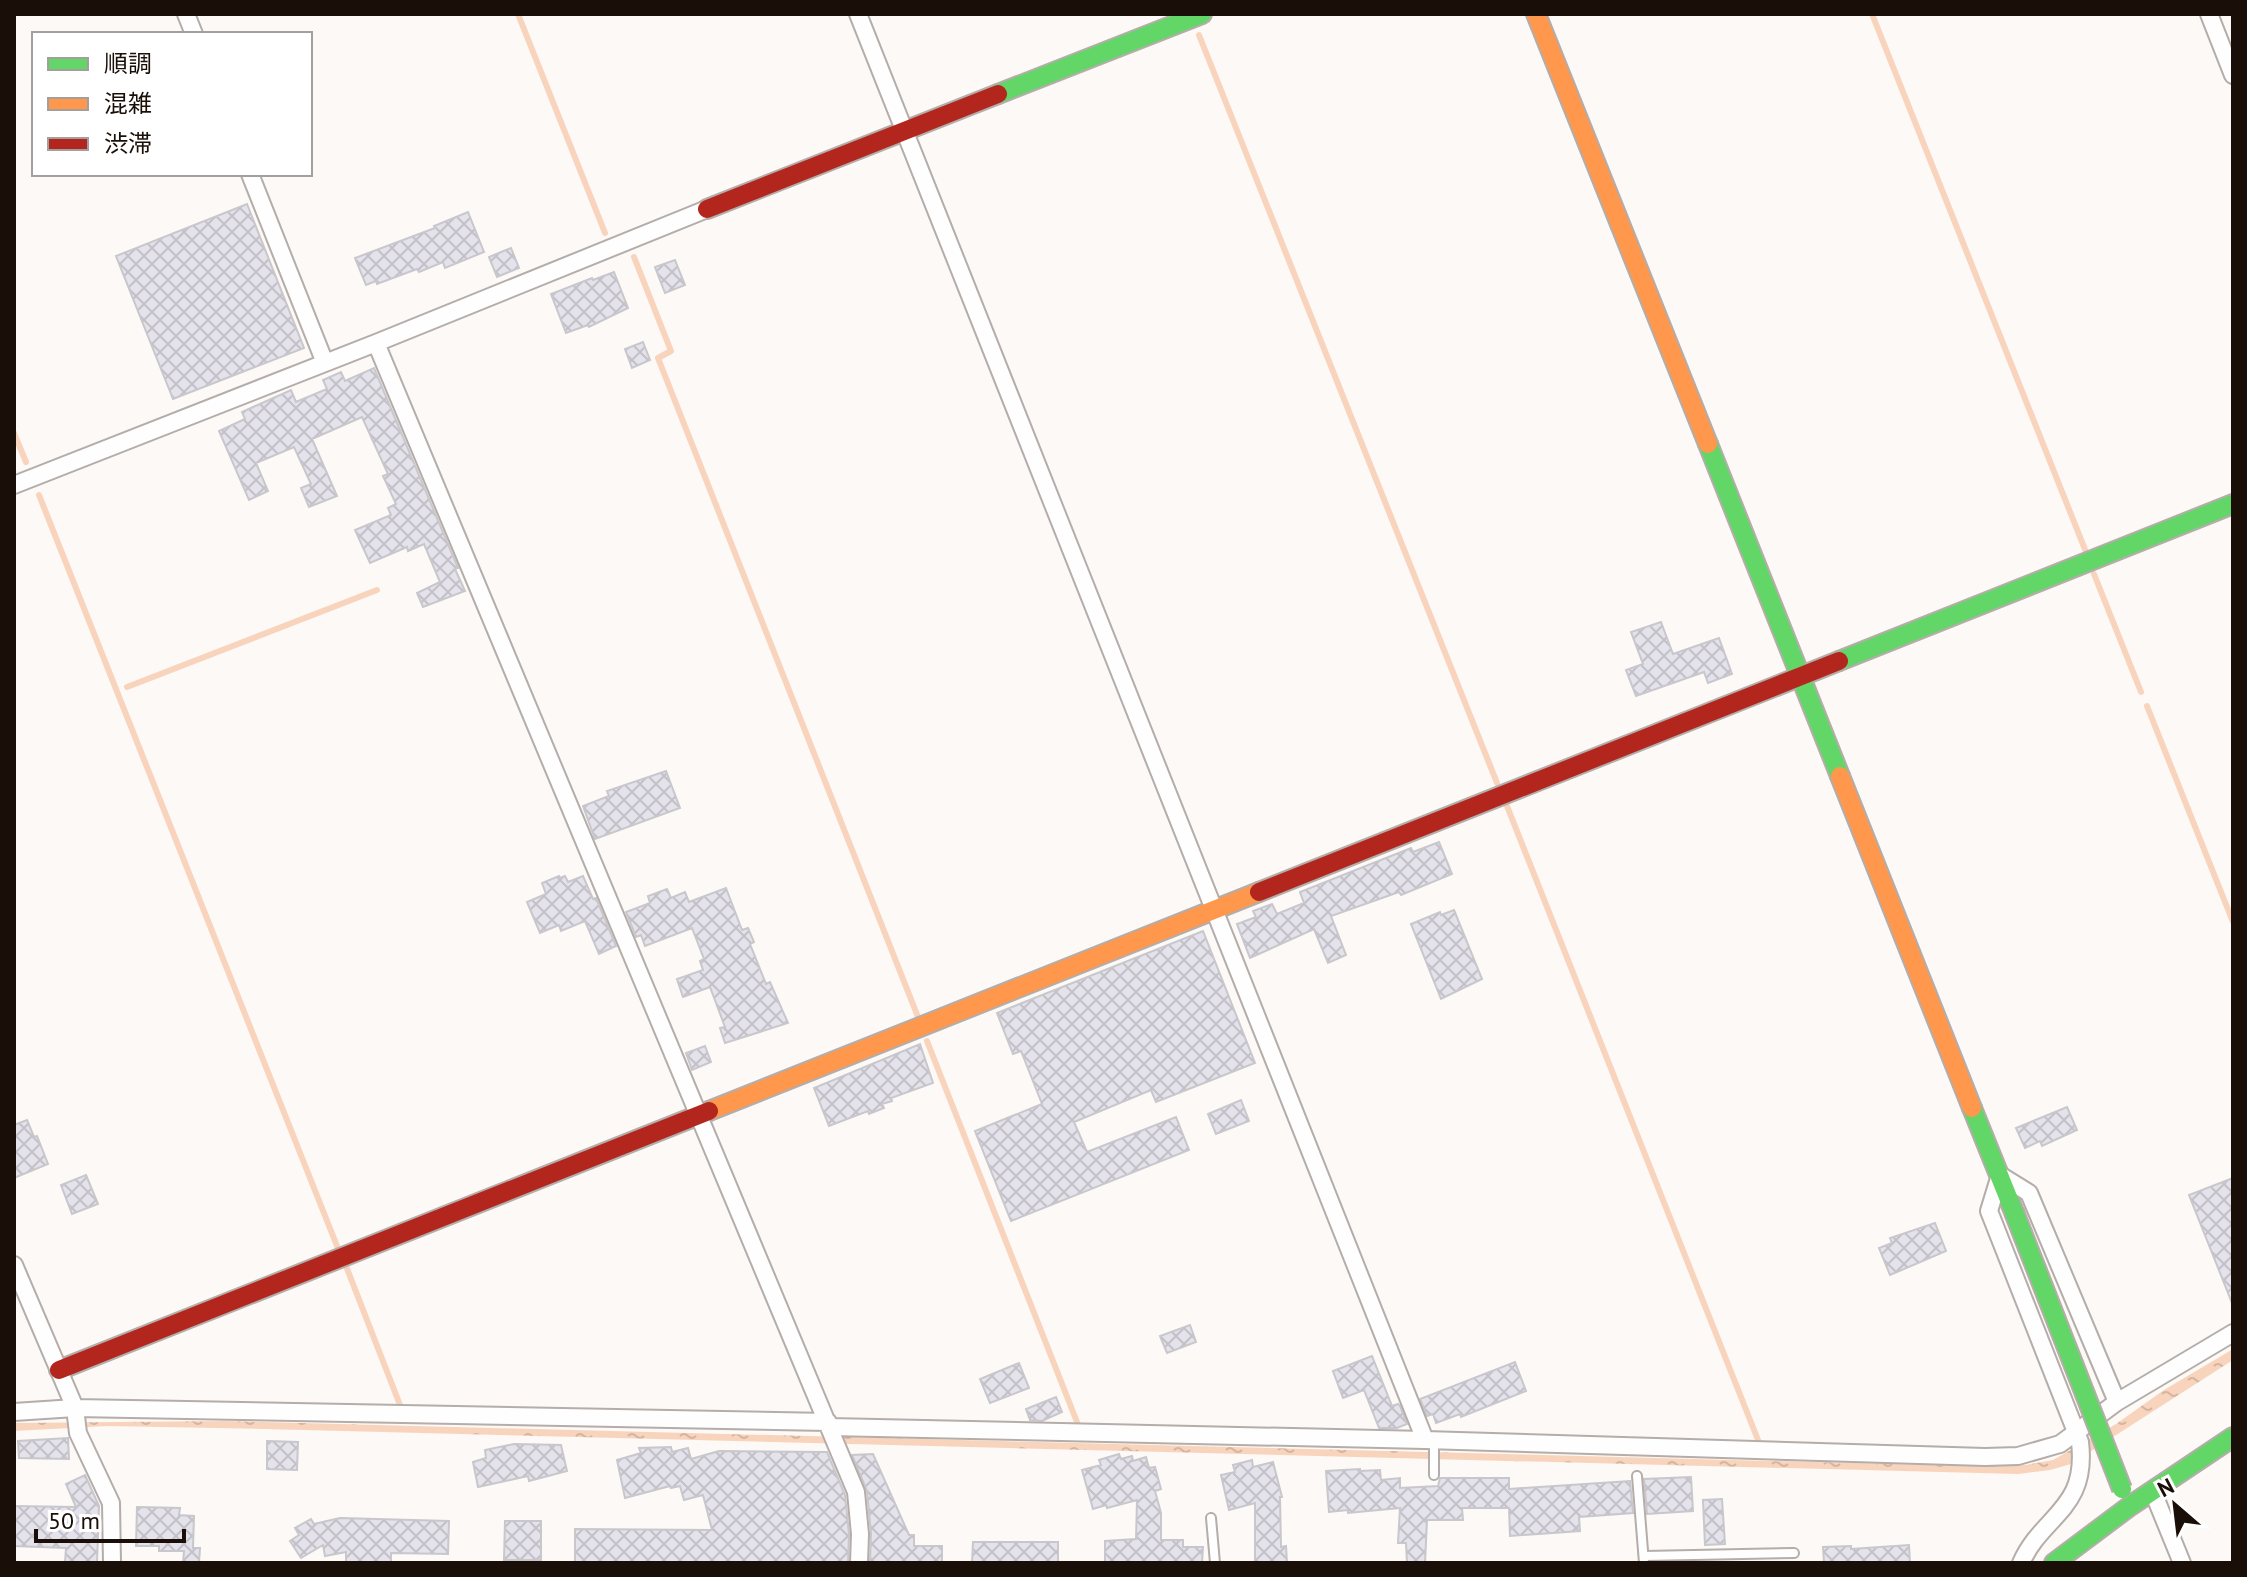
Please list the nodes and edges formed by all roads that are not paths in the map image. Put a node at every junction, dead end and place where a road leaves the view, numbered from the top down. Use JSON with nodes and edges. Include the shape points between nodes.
{"nodes":[{"id":1,"x":858,"y":14,"type":"edge"},
{"id":2,"x":1202,"y":14,"type":"edge"},
{"id":3,"x":1536,"y":14,"type":"edge"},
{"id":4,"x":2209,"y":14,"type":"edge"},
{"id":5,"x":2233,"y":75,"type":"edge"},
{"id":6,"x":905,"y":131,"type":"junction"},
{"id":7,"x":251,"y":176,"type":"edge"},
{"id":8,"x":707,"y":209,"type":"joint"},
{"id":9,"x":376,"y":343,"type":"junction"},
{"id":10,"x":325,"y":363,"type":"junction"},
{"id":11,"x":14,"y":485,"type":"edge"},
{"id":12,"x":2233,"y":504,"type":"edge"},
{"id":13,"x":1801,"y":675,"type":"junction"},
{"id":14,"x":1215,"y":911,"type":"junction"},
{"id":15,"x":699,"y":1113,"type":"junction"},
{"id":16,"x":2000,"y":1175,"type":"junction"},
{"id":17,"x":14,"y":1265,"type":"edge"},
{"id":18,"x":2233,"y":1333,"type":"edge"},
{"id":19,"x":59,"y":1370,"type":"junction"},
{"id":20,"x":2117,"y":1402,"type":"junction"},
{"id":21,"x":75,"y":1408,"type":"junction"},
{"id":22,"x":14,"y":1412,"type":"edge"},
{"id":23,"x":830,"y":1427,"type":"junction"},
{"id":24,"x":2233,"y":1437,"type":"edge"},
{"id":25,"x":2078,"y":1438,"type":"junction"},
{"id":26,"x":1431,"y":1443,"type":"junction"},
{"id":27,"x":1434,"y":1475,"type":"dead end"},
{"id":28,"x":1637,"y":1476,"type":"dead end"},
{"id":29,"x":2153,"y":1492,"type":"junction"},
{"id":30,"x":2130,"y":1506,"type":"junction"},
{"id":31,"x":1211,"y":1518,"type":"dead end"},
{"id":32,"x":1794,"y":1553,"type":"dead end"},
{"id":33,"x":1644,"y":1560,"type":"edge"},
{"id":34,"x":112,"y":1563,"type":"edge"},
{"id":35,"x":859,"y":1563,"type":"edge"},
{"id":36,"x":1215,"y":1563,"type":"edge"},
{"id":37,"x":2021,"y":1563,"type":"edge"},
{"id":38,"x":2054,"y":1563,"type":"edge"},
{"id":39,"x":2182,"y":1563,"type":"edge"}],
"edges":[{"from":1,"to":6,"type":"street"},
{"from":2,"to":6,"type":"street"},
{"from":3,"to":13,"type":"street"},
{"from":4,"to":5,"type":"street"},
{"from":6,"to":8,"type":"street"},
{"from":6,"to":14,"type":"street"},
{"from":7,"to":10,"type":"street"},
{"from":8,"to":9,"type":"street"},
{"from":9,"to":10,"type":"street"},
{"from":9,"to":15,"type":"street"},
{"from":10,"to":11,"type":"street"},
{"from":12,"to":13,"type":"street"},
{"from":13,"to":14,"type":"street"},
{"from":13,"to":16,"type":"street"},
{"from":14,"to":15,"type":"street"},
{"from":14,"to":26,"type":"street"},
{"from":15,"to":19,"type":"street"},
{"from":15,"to":23,"type":"street"},
{"from":16,"to":20,"type":"street","via":[[2029,1193]]},
{"from":16,"to":25,"type":"street","via":[[1989,1211]]},
{"from":16,"to":30,"type":"street","bridge":true},
{"from":17,"to":19,"type":"street"},
{"from":18,"to":20,"type":"street"},
{"from":19,"to":21,"type":"street"},
{"from":20,"to":25,"type":"street"},
{"from":21,"to":22,"type":"street"},
{"from":21,"to":23,"type":"street"},
{"from":21,"to":34,"type":"street","via":[[78,1433],[111,1503]]},
{"from":23,"to":26,"type":"street"},
{"from":23,"to":35,"type":"street","via":[[856,1492]]},
{"from":24,"to":29,"type":"street"},
{"from":25,"to":26,"type":"street","via":[[2040,1452],[1985,1457]]},
{"from":25,"to":37,"type":"street","via":[[2078,1481],[2067,1505]]},
{"from":26,"to":27,"type":"lane"},
{"from":28,"to":33,"type":"lane"},
{"from":29,"to":30,"type":"street"},
{"from":29,"to":39,"type":"street"},
{"from":30,"to":38,"type":"street"},
{"from":31,"to":36,"type":"lane"},
{"from":32,"to":33,"type":"lane"}]}
